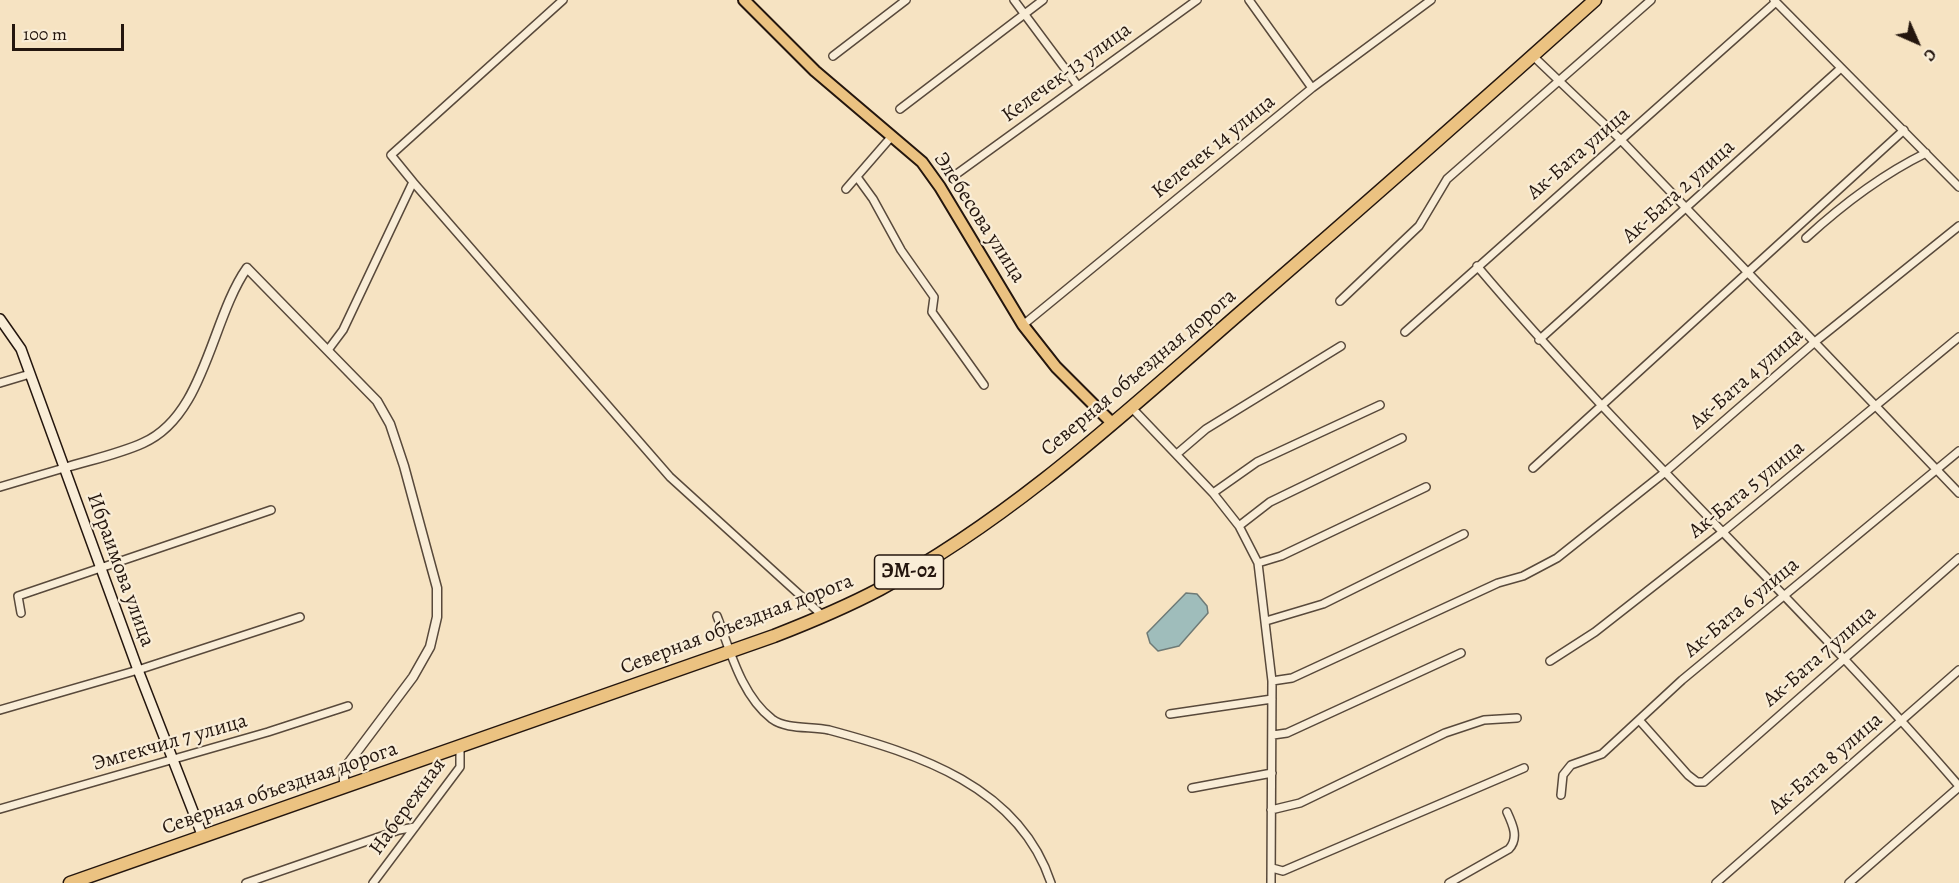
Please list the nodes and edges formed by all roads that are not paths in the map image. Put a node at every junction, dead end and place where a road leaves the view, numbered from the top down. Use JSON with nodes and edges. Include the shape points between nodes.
{"nodes":[{"id":1,"x":563,"y":0,"type":"edge"},
{"id":2,"x":744,"y":0,"type":"edge"},
{"id":3,"x":906,"y":0,"type":"edge"},
{"id":4,"x":1014,"y":0,"type":"edge"},
{"id":5,"x":1043,"y":0,"type":"edge"},
{"id":6,"x":1197,"y":0,"type":"edge"},
{"id":7,"x":1249,"y":0,"type":"edge"},
{"id":8,"x":1431,"y":0,"type":"edge"},
{"id":9,"x":1595,"y":0,"type":"edge"},
{"id":10,"x":1651,"y":0,"type":"edge"},
{"id":11,"x":1775,"y":1,"type":"edge"},
{"id":12,"x":1023,"y":14,"type":"junction"},
{"id":13,"x":833,"y":56,"type":"dead end"},
{"id":14,"x":1533,"y":56,"type":"junction"},
{"id":15,"x":1840,"y":68,"type":"junction"},
{"id":16,"x":1560,"y":81,"type":"junction"},
{"id":17,"x":1078,"y":86,"type":"junction"},
{"id":18,"x":1312,"y":88,"type":"junction"},
{"id":19,"x":900,"y":109,"type":"dead end"},
{"id":20,"x":1904,"y":130,"type":"junction"},
{"id":21,"x":892,"y":136,"type":"junction"},
{"id":22,"x":1620,"y":139,"type":"junction"},
{"id":23,"x":1926,"y":153,"type":"junction"},
{"id":24,"x":958,"y":173,"type":"dead end"},
{"id":25,"x":856,"y":177,"type":"junction"},
{"id":26,"x":413,"y":182,"type":"junction"},
{"id":27,"x":1959,"y":188,"type":"edge"},
{"id":28,"x":846,"y":189,"type":"dead end"},
{"id":29,"x":1686,"y":208,"type":"junction"},
{"id":30,"x":1959,"y":226,"type":"edge"},
{"id":31,"x":1806,"y":238,"type":"dead end"},
{"id":32,"x":1477,"y":266,"type":"junction"},
{"id":33,"x":1747,"y":271,"type":"junction"},
{"id":34,"x":1340,"y":301,"type":"dead end"},
{"id":35,"x":0,"y":319,"type":"edge"},
{"id":36,"x":1023,"y":325,"type":"junction"},
{"id":37,"x":1405,"y":332,"type":"dead end"},
{"id":38,"x":1959,"y":337,"type":"edge"},
{"id":39,"x":1539,"y":340,"type":"junction"},
{"id":40,"x":1816,"y":341,"type":"junction"},
{"id":41,"x":1341,"y":346,"type":"dead end"},
{"id":42,"x":328,"y":350,"type":"junction"},
{"id":43,"x":30,"y":374,"type":"junction"},
{"id":44,"x":0,"y":383,"type":"edge"},
{"id":45,"x":984,"y":385,"type":"dead end"},
{"id":46,"x":1380,"y":405,"type":"dead end"},
{"id":47,"x":1600,"y":405,"type":"junction"},
{"id":48,"x":1877,"y":405,"type":"junction"},
{"id":49,"x":1131,"y":407,"type":"junction"},
{"id":50,"x":1112,"y":423,"type":"junction"},
{"id":51,"x":1402,"y":438,"type":"dead end"},
{"id":52,"x":1959,"y":451,"type":"edge"},
{"id":53,"x":1178,"y":453,"type":"junction"},
{"id":54,"x":64,"y":468,"type":"junction"},
{"id":55,"x":1533,"y":468,"type":"dead end"},
{"id":56,"x":1936,"y":469,"type":"junction"},
{"id":57,"x":1664,"y":473,"type":"junction"},
{"id":58,"x":0,"y":487,"type":"edge"},
{"id":59,"x":1426,"y":487,"type":"dead end"},
{"id":60,"x":1214,"y":493,"type":"junction"},
{"id":61,"x":1959,"y":493,"type":"edge"},
{"id":62,"x":271,"y":510,"type":"dead end"},
{"id":63,"x":1239,"y":526,"type":"junction"},
{"id":64,"x":1724,"y":531,"type":"junction"},
{"id":65,"x":1464,"y":534,"type":"dead end"},
{"id":66,"x":1959,"y":558,"type":"edge"},
{"id":67,"x":1258,"y":563,"type":"junction"},
{"id":68,"x":100,"y":566,"type":"junction"},
{"id":69,"x":1784,"y":594,"type":"junction"},
{"id":70,"x":21,"y":612,"type":"dead end"},
{"id":71,"x":717,"y":616,"type":"dead end"},
{"id":72,"x":823,"y":616,"type":"junction"},
{"id":73,"x":300,"y":617,"type":"dead end"},
{"id":74,"x":1266,"y":621,"type":"junction"},
{"id":75,"x":1461,"y":653,"type":"dead end"},
{"id":76,"x":1845,"y":657,"type":"junction"},
{"id":77,"x":1550,"y":661,"type":"dead end"},
{"id":78,"x":138,"y":670,"type":"junction"},
{"id":79,"x":1959,"y":670,"type":"edge"},
{"id":80,"x":1272,"y":681,"type":"junction"},
{"id":81,"x":1272,"y":699,"type":"junction"},
{"id":82,"x":348,"y":706,"type":"dead end"},
{"id":83,"x":0,"y":710,"type":"edge"},
{"id":84,"x":1170,"y":714,"type":"dead end"},
{"id":85,"x":1517,"y":718,"type":"dead end"},
{"id":86,"x":1902,"y":720,"type":"junction"},
{"id":87,"x":1640,"y":721,"type":"junction"},
{"id":88,"x":1273,"y":735,"type":"junction"},
{"id":89,"x":459,"y":748,"type":"junction"},
{"id":90,"x":171,"y":759,"type":"junction"},
{"id":91,"x":1524,"y":768,"type":"dead end"},
{"id":92,"x":1272,"y":773,"type":"junction"},
{"id":93,"x":344,"y":787,"type":"junction"},
{"id":94,"x":1959,"y":787,"type":"edge"},
{"id":95,"x":1192,"y":788,"type":"dead end"},
{"id":96,"x":1561,"y":795,"type":"dead end"},
{"id":97,"x":0,"y":809,"type":"edge"},
{"id":98,"x":1271,"y":810,"type":"junction"},
{"id":99,"x":1507,"y":812,"type":"dead end"},
{"id":100,"x":415,"y":827,"type":"junction"},
{"id":101,"x":203,"y":837,"type":"junction"},
{"id":102,"x":1272,"y":868,"type":"junction"},
{"id":103,"x":70,"y":883,"type":"edge"},
{"id":104,"x":246,"y":883,"type":"edge"},
{"id":105,"x":373,"y":883,"type":"edge"},
{"id":106,"x":1051,"y":883,"type":"edge"},
{"id":107,"x":1271,"y":883,"type":"edge"},
{"id":108,"x":1449,"y":883,"type":"edge"},
{"id":109,"x":1716,"y":883,"type":"edge"},
{"id":110,"x":1849,"y":883,"type":"edge"}],
"edges":[{"from":1,"to":26,"type":"street","via":[[391,155]]},
{"from":2,"to":21,"type":"main road","name":"Элебесова улица","via":[[815,71]]},
{"from":3,"to":13,"type":"street"},
{"from":4,"to":12,"type":"street"},
{"from":5,"to":12,"type":"street"},
{"from":6,"to":17,"type":"street","name":"Келечек-13 улица"},
{"from":7,"to":18,"type":"street"},
{"from":8,"to":18,"type":"street","name":"Келечек 14 улица"},
{"from":9,"to":14,"type":"highway","name":"Северная объездная дорога","number":"ЭМ-02"},
{"from":10,"to":16,"type":"street"},
{"from":11,"to":15,"type":"street"},
{"from":11,"to":22,"type":"street","name":"Ак-Бата улица"},
{"from":12,"to":17,"type":"street"},
{"from":12,"to":19,"type":"street"},
{"from":14,"to":16,"type":"street"},
{"from":14,"to":49,"type":"highway","name":"Северная объездная дорога","number":"ЭМ-02"},
{"from":15,"to":20,"type":"street"},
{"from":15,"to":29,"type":"street","name":"Ак-Бата 2 улица"},
{"from":16,"to":22,"type":"street"},
{"from":16,"to":34,"type":"street","via":[[1447,179],[1419,226]]},
{"from":17,"to":24,"type":"street","name":"Келечек-13 улица"},
{"from":18,"to":36,"type":"street","name":"Келечек 14 улица"},
{"from":20,"to":23,"type":"street"},
{"from":20,"to":33,"type":"street"},
{"from":21,"to":25,"type":"street"},
{"from":21,"to":36,"type":"main road","name":"Элебесова улица","via":[[922,162],[940,187]]},
{"from":22,"to":29,"type":"street"},
{"from":22,"to":32,"type":"street","name":"Ак-Бата улица"},
{"from":23,"to":27,"type":"street"},
{"from":23,"to":31,"type":"street","via":[[1845,204]]},
{"from":25,"to":28,"type":"street"},
{"from":25,"to":45,"type":"street","via":[[934,297],[932,312]]},
{"from":26,"to":42,"type":"street","via":[[342,330]]},
{"from":26,"to":72,"type":"street","via":[[670,477]]},
{"from":29,"to":33,"type":"street"},
{"from":29,"to":39,"type":"street","name":"Ак-Бата 2 улица"},
{"from":30,"to":40,"type":"street","name":"Ак-Бата 4 улица"},
{"from":32,"to":37,"type":"street","name":"Ак-Бата улица"},
{"from":32,"to":39,"type":"street"},
{"from":33,"to":40,"type":"street"},
{"from":33,"to":47,"type":"street"},
{"from":35,"to":43,"type":"main road","name":"Ибраимова улица","via":[[21,349]]},
{"from":36,"to":50,"type":"main road","name":"Элебесова улица","via":[[1056,367]]},
{"from":38,"to":48,"type":"street","name":"Ак-Бата 5 улица"},
{"from":39,"to":47,"type":"street"},
{"from":40,"to":48,"type":"street"},
{"from":40,"to":57,"type":"street","name":"Ак-Бата 4 улица"},
{"from":41,"to":53,"type":"street","via":[[1206,429]]},
{"from":42,"to":54,"type":"street","via":[[247,268],[214,336],[190,399],[161,432],[144,443]]},
{"from":42,"to":93,"type":"street","via":[[377,401],[390,424],[437,588],[437,617],[430,647],[413,677],[344,769]]},
{"from":43,"to":44,"type":"street"},
{"from":43,"to":54,"type":"main road","name":"Ибраимова улица"},
{"from":46,"to":60,"type":"street","via":[[1257,462]]},
{"from":47,"to":55,"type":"street"},
{"from":47,"to":57,"type":"street"},
{"from":48,"to":56,"type":"street"},
{"from":48,"to":64,"type":"street","name":"Ак-Бата 5 улица"},
{"from":49,"to":50,"type":"highway","name":"Северная объездная дорога","number":"ЭМ-02"},
{"from":49,"to":53,"type":"street"},
{"from":50,"to":72,"type":"highway","name":"Северная объездная дорога","number":"ЭМ-02","via":[[1035,487],[930,560]]},
{"from":51,"to":63,"type":"street","via":[[1270,502]]},
{"from":52,"to":56,"type":"street","name":"Ак-Бата 6 улица"},
{"from":53,"to":60,"type":"street"},
{"from":54,"to":58,"type":"street"},
{"from":54,"to":68,"type":"main road","name":"Ибраимова улица"},
{"from":56,"to":61,"type":"street"},
{"from":56,"to":69,"type":"street","name":"Ак-Бата 6 улица"},
{"from":57,"to":64,"type":"street"},
{"from":57,"to":80,"type":"street","name":"Ак-Бата 4 улица","via":[[1557,558],[1292,678]]},
{"from":59,"to":67,"type":"street","via":[[1281,556]]},
{"from":60,"to":63,"type":"street"},
{"from":62,"to":68,"type":"street"},
{"from":63,"to":67,"type":"street"},
{"from":64,"to":69,"type":"street"},
{"from":64,"to":77,"type":"street","name":"Ак-Бата 5 улица","via":[[1595,632]]},
{"from":65,"to":74,"type":"street","via":[[1323,604]]},
{"from":66,"to":76,"type":"street","name":"Ак-Бата 7 улица"},
{"from":67,"to":74,"type":"street"},
{"from":68,"to":70,"type":"street","via":[[18,596]]},
{"from":68,"to":78,"type":"main road","name":"Ибраимова улица"},
{"from":69,"to":76,"type":"street"},
{"from":69,"to":87,"type":"street","name":"Ак-Бата 6 улица"},
{"from":71,"to":106,"type":"street","via":[[742,682],[758,706],[773,719],[897,748],[959,776],[1006,810],[1028,838]]},
{"from":72,"to":89,"type":"highway","name":"Северная объездная дорога","number":"ЭМ-02"},
{"from":73,"to":78,"type":"street"},
{"from":74,"to":80,"type":"street"},
{"from":75,"to":88,"type":"street","via":[[1287,733]]},
{"from":76,"to":86,"type":"street"},
{"from":76,"to":87,"type":"street","name":"Ак-Бата 7 улица","via":[[1704,782],[1688,775]]},
{"from":78,"to":83,"type":"street"},
{"from":78,"to":90,"type":"main road","name":"Ибраимова улица"},
{"from":79,"to":86,"type":"street","name":"Ак-Бата 8 улица"},
{"from":80,"to":81,"type":"street"},
{"from":81,"to":84,"type":"street"},
{"from":81,"to":88,"type":"street"},
{"from":82,"to":90,"type":"street","name":"Эмгекчил 7 улица"},
{"from":85,"to":98,"type":"street","via":[[1484,720],[1445,733],[1300,803]]},
{"from":86,"to":94,"type":"street"},
{"from":86,"to":109,"type":"street","name":"Ак-Бата 8 улица"},
{"from":87,"to":96,"type":"street","name":"Ак-Бата 6 улица","via":[[1602,754],[1571,765],[1563,775]]},
{"from":88,"to":92,"type":"street"},
{"from":89,"to":93,"type":"highway","name":"Северная объездная дорога","number":"ЭМ-02"},
{"from":89,"to":100,"type":"street","name":"Набережная","via":[[460,767]]},
{"from":90,"to":97,"type":"street","name":"Эмгекчил 7 улица"},
{"from":90,"to":101,"type":"main road","name":"Ибраимова улица"},
{"from":91,"to":102,"type":"street","via":[[1283,871]]},
{"from":92,"to":95,"type":"street"},
{"from":92,"to":98,"type":"street"},
{"from":93,"to":101,"type":"highway","name":"Северная объездная дорога","number":"ЭМ-02"},
{"from":94,"to":110,"type":"street"},
{"from":98,"to":102,"type":"street"},
{"from":99,"to":108,"type":"street","via":[[1514,829],[1514,844]]},
{"from":100,"to":104,"type":"street"},
{"from":100,"to":105,"type":"street","name":"Набережная"},
{"from":101,"to":103,"type":"highway","name":"Северная объездная дорога","number":"ЭМ-02"},
{"from":102,"to":107,"type":"street"}]}
